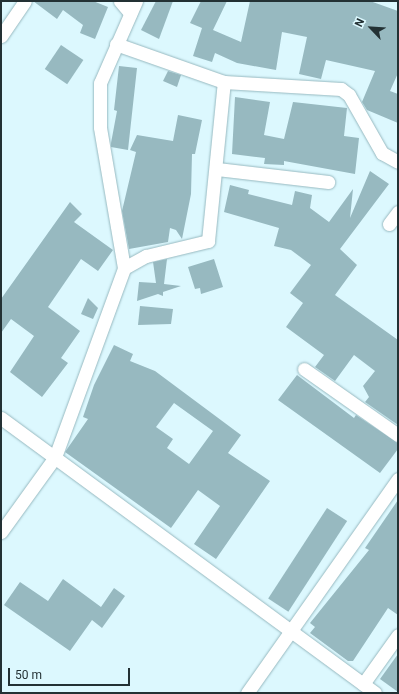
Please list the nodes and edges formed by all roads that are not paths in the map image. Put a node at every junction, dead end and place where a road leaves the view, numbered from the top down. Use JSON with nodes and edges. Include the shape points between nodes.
{"nodes":[{"id":1,"x":25,"y":1,"type":"edge"},
{"id":2,"x":120,"y":1,"type":"edge"},
{"id":3,"x":133,"y":7,"type":"edge"},
{"id":4,"x":1,"y":36,"type":"edge"},
{"id":5,"x":116,"y":44,"type":"junction"},
{"id":6,"x":224,"y":82,"type":"junction"},
{"id":7,"x":398,"y":162,"type":"edge"},
{"id":8,"x":216,"y":169,"type":"junction"},
{"id":9,"x":328,"y":182,"type":"dead end"},
{"id":10,"x":398,"y":212,"type":"edge"},
{"id":11,"x":389,"y":224,"type":"dead end"},
{"id":12,"x":124,"y":268,"type":"junction"},
{"id":13,"x":304,"y":369,"type":"dead end"},
{"id":14,"x":1,"y":418,"type":"edge"},
{"id":15,"x":398,"y":435,"type":"edge"},
{"id":16,"x":55,"y":457,"type":"junction"},
{"id":17,"x":397,"y":482,"type":"edge"},
{"id":18,"x":1,"y":532,"type":"edge"},
{"id":19,"x":291,"y":631,"type":"junction"},
{"id":20,"x":398,"y":635,"type":"edge"},
{"id":21,"x":363,"y":684,"type":"junction"},
{"id":22,"x":247,"y":693,"type":"edge"},
{"id":23,"x":375,"y":693,"type":"edge"}],
"edges":[{"from":1,"to":4,"type":"street"},
{"from":2,"to":3,"type":"street"},
{"from":3,"to":5,"type":"street"},
{"from":5,"to":6,"type":"street"},
{"from":5,"to":12,"type":"street","via":[[100,83],[100,127]]},
{"from":6,"to":7,"type":"street","via":[[341,89],[349,95],[382,153]]},
{"from":6,"to":8,"type":"street"},
{"from":8,"to":9,"type":"street"},
{"from":8,"to":12,"type":"street","via":[[208,241],[146,256]]},
{"from":10,"to":11,"type":"street"},
{"from":12,"to":16,"type":"street"},
{"from":13,"to":15,"type":"street"},
{"from":14,"to":16,"type":"street"},
{"from":16,"to":18,"type":"street"},
{"from":16,"to":19,"type":"street"},
{"from":17,"to":19,"type":"street"},
{"from":19,"to":21,"type":"street"},
{"from":19,"to":22,"type":"street"},
{"from":20,"to":21,"type":"street"},
{"from":21,"to":23,"type":"street"}]}
